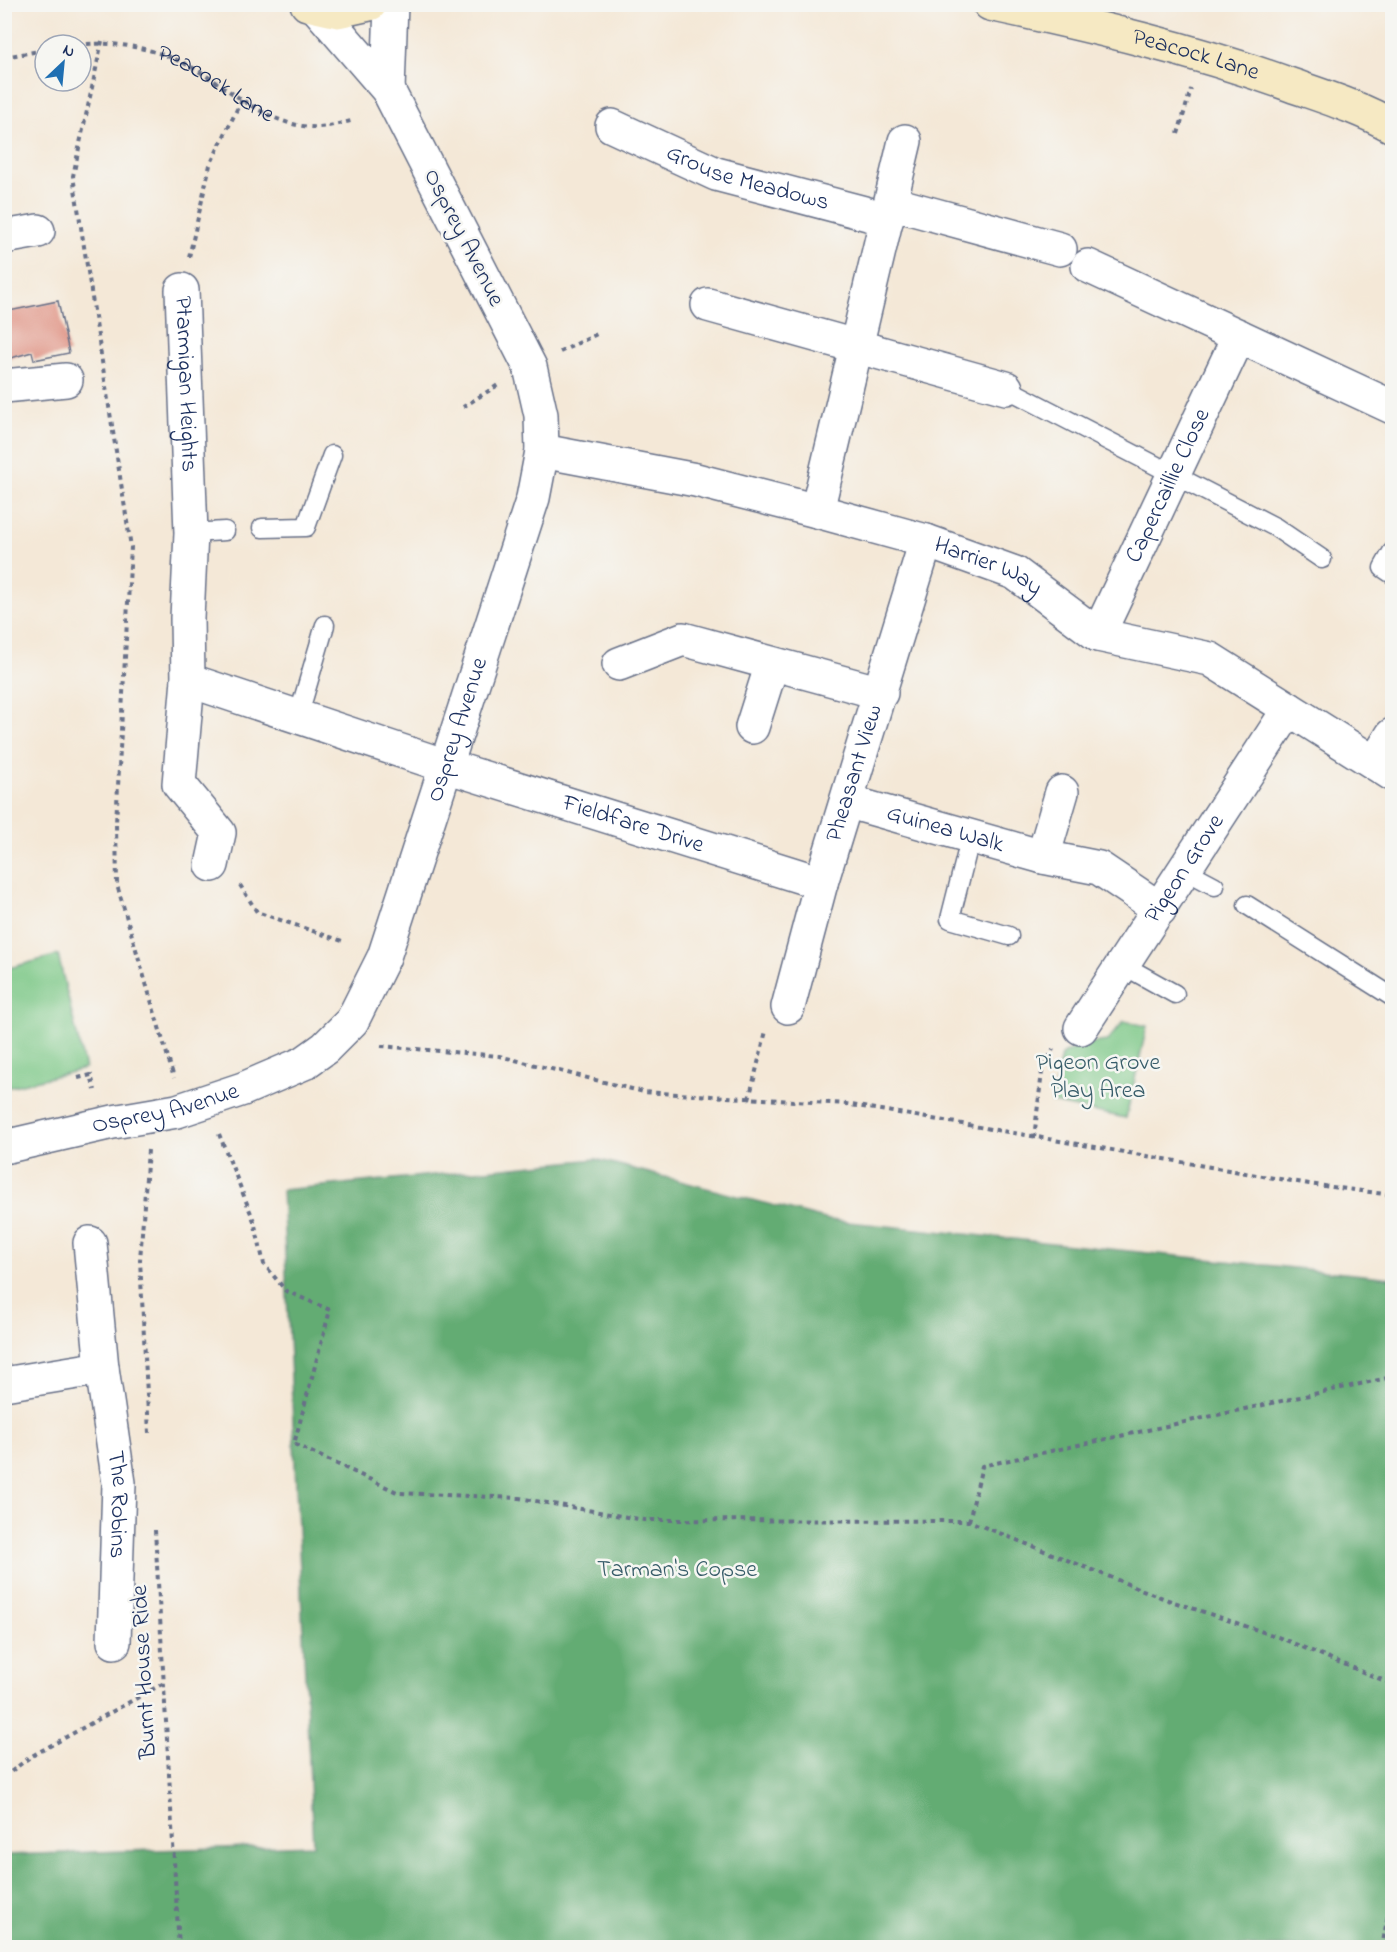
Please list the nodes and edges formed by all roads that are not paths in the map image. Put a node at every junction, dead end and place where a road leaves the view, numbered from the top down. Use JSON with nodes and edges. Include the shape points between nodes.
{"nodes":[{"id":1,"x":370,"y":4,"type":"edge"},
{"id":2,"x":391,"y":4,"type":"edge"},
{"id":3,"x":990,"y":4,"type":"edge"},
{"id":4,"x":313,"y":7,"type":"edge"},
{"id":5,"x":388,"y":90,"type":"junction"},
{"id":6,"x":1391,"y":120,"type":"edge"},
{"id":7,"x":612,"y":126,"type":"dead end"},
{"id":8,"x":905,"y":141,"type":"dead end"},
{"id":9,"x":889,"y":211,"type":"junction"},
{"id":10,"x":38,"y":231,"type":"dead end"},
{"id":11,"x":4,"y":237,"type":"edge"},
{"id":12,"x":1060,"y":249,"type":"dead end"},
{"id":13,"x":1088,"y":266,"type":"dead end"},
{"id":14,"x":182,"y":290,"type":"road end"},
{"id":15,"x":708,"y":305,"type":"dead end"},
{"id":16,"x":1239,"y":336,"type":"junction"},
{"id":17,"x":856,"y":345,"type":"junction"},
{"id":18,"x":66,"y":380,"type":"dead end"},
{"id":19,"x":4,"y":386,"type":"edge"},
{"id":20,"x":1006,"y":388,"type":"joint"},
{"id":21,"x":1392,"y":407,"type":"edge"},
{"id":22,"x":542,"y":451,"type":"junction"},
{"id":23,"x":332,"y":455,"type":"dead end"},
{"id":24,"x":1173,"y":476,"type":"junction"},
{"id":25,"x":817,"y":511,"type":"junction"},
{"id":26,"x":262,"y":528,"type":"dead end"},
{"id":27,"x":225,"y":531,"type":"dead end"},
{"id":28,"x":191,"y":533,"type":"junction"},
{"id":29,"x":926,"y":542,"type":"junction"},
{"id":30,"x":1392,"y":552,"type":"edge"},
{"id":31,"x":1322,"y":559,"type":"dead end"},
{"id":32,"x":1392,"y":574,"type":"edge"},
{"id":33,"x":325,"y":625,"type":"dead end"},
{"id":34,"x":1098,"y":635,"type":"junction"},
{"id":35,"x":619,"y":664,"type":"dead end"},
{"id":36,"x":772,"y":664,"type":"junction"},
{"id":37,"x":189,"y":680,"type":"junction"},
{"id":38,"x":881,"y":693,"type":"junction"},
{"id":39,"x":1289,"y":709,"type":"junction"},
{"id":40,"x":298,"y":717,"type":"junction"},
{"id":41,"x":752,"y":727,"type":"dead end"},
{"id":42,"x":1392,"y":735,"type":"edge"},
{"id":43,"x":446,"y":766,"type":"junction"},
{"id":44,"x":1384,"y":769,"type":"edge"},
{"id":45,"x":1062,"y":792,"type":"dead end"},
{"id":46,"x":849,"y":802,"type":"junction"},
{"id":47,"x":970,"y":836,"type":"junction"},
{"id":48,"x":214,"y":856,"type":"road end"},
{"id":49,"x":1043,"y":857,"type":"junction"},
{"id":50,"x":1185,"y":870,"type":"junction"},
{"id":51,"x":821,"y":884,"type":"junction"},
{"id":52,"x":1215,"y":886,"type":"dead end"},
{"id":53,"x":1247,"y":905,"type":"dead end"},
{"id":54,"x":1160,"y":909,"type":"junction"},
{"id":55,"x":1009,"y":936,"type":"dead end"},
{"id":56,"x":1123,"y":965,"type":"junction"},
{"id":57,"x":1175,"y":994,"type":"dead end"},
{"id":58,"x":1391,"y":996,"type":"edge"},
{"id":59,"x":788,"y":1007,"type":"road end"},
{"id":60,"x":1082,"y":1028,"type":"road end"},
{"id":61,"x":4,"y":1147,"type":"edge"},
{"id":62,"x":90,"y":1243,"type":"dead end"},
{"id":63,"x":102,"y":1368,"type":"junction"},
{"id":64,"x":4,"y":1384,"type":"edge"},
{"id":65,"x":114,"y":1642,"type":"dead end"}],
"edges":[{"from":1,"to":4,"type":"street","via":[[338,11]]},
{"from":2,"to":5,"type":"street","name":"Osprey Avenue"},
{"from":3,"to":6,"type":"street","name":"Peacock Lane","via":[[1220,60]]},
{"from":4,"to":5,"type":"street","name":"Osprey Avenue"},
{"from":5,"to":22,"type":"street","name":"Osprey Avenue","via":[[530,368],[541,415]]},
{"from":7,"to":9,"type":"street","name":"Grouse Meadows","via":[[716,174]]},
{"from":8,"to":9,"type":"street"},
{"from":9,"to":12,"type":"street","name":"Grouse Meadows"},
{"from":9,"to":17,"type":"street"},
{"from":10,"to":11,"type":"street"},
{"from":13,"to":16,"type":"street"},
{"from":14,"to":28,"type":"street","name":"Ptarmigan Heights"},
{"from":15,"to":17,"type":"street"},
{"from":16,"to":21,"type":"street"},
{"from":16,"to":24,"type":"street","name":"Capercaillie Close"},
{"from":17,"to":20,"type":"street"},
{"from":17,"to":25,"type":"street"},
{"from":18,"to":19,"type":"street"},
{"from":20,"to":24,"type":"lane"},
{"from":22,"to":25,"type":"street","name":"Harrier Way","via":[[696,480]]},
{"from":22,"to":43,"type":"street","name":"Osprey Avenue","via":[[526,526]]},
{"from":23,"to":26,"type":"lane","via":[[306,527]]},
{"from":24,"to":31,"type":"lane","via":[[1275,527]]},
{"from":24,"to":34,"type":"street","name":"Capercaillie Close"},
{"from":25,"to":29,"type":"street","name":"Harrier Way"},
{"from":27,"to":28,"type":"lane"},
{"from":28,"to":37,"type":"street","name":"Ptarmigan Heights"},
{"from":29,"to":34,"type":"street","name":"Harrier Way","via":[[1015,573]]},
{"from":29,"to":38,"type":"street","name":"Pheasant View"},
{"from":30,"to":32,"type":"lane","via":[[1383,568]]},
{"from":33,"to":40,"type":"lane"},
{"from":34,"to":39,"type":"street","name":"Harrier Way","via":[[1210,659]]},
{"from":35,"to":36,"type":"street","via":[[683,639]]},
{"from":36,"to":38,"type":"street"},
{"from":36,"to":41,"type":"street"},
{"from":37,"to":40,"type":"street"},
{"from":37,"to":48,"type":"street","name":"Ptarmigan Heights","via":[[179,784],[219,833]]},
{"from":38,"to":46,"type":"street","name":"Pheasant View"},
{"from":39,"to":44,"type":"street","name":"Harrier Way"},
{"from":39,"to":50,"type":"street","name":"Pigeon Grove"},
{"from":40,"to":43,"type":"street"},
{"from":42,"to":44,"type":"street"},
{"from":43,"to":51,"type":"street","name":"Fieldfare Drive"},
{"from":43,"to":61,"type":"street","name":"Osprey Avenue","via":[[384,957],[352,1022],[325,1048],[304,1063],[177,1111]]},
{"from":45,"to":49,"type":"street"},
{"from":46,"to":47,"type":"street","name":"Guinea Walk"},
{"from":46,"to":51,"type":"street","name":"Pheasant View"},
{"from":47,"to":49,"type":"street","name":"Guinea Walk"},
{"from":47,"to":55,"type":"lane","via":[[950,919]]},
{"from":49,"to":54,"type":"street","name":"Guinea Walk","via":[[1099,868]]},
{"from":50,"to":52,"type":"lane"},
{"from":50,"to":54,"type":"street","name":"Pigeon Grove"},
{"from":51,"to":59,"type":"street","name":"Pheasant View"},
{"from":53,"to":58,"type":"lane"},
{"from":54,"to":56,"type":"street","name":"Pigeon Grove"},
{"from":56,"to":57,"type":"lane"},
{"from":56,"to":60,"type":"street","name":"Pigeon Grove"},
{"from":62,"to":63,"type":"street","name":"The Robins"},
{"from":63,"to":64,"type":"street"},
{"from":63,"to":65,"type":"street","name":"The Robins","via":[[119,1484]]}]}
